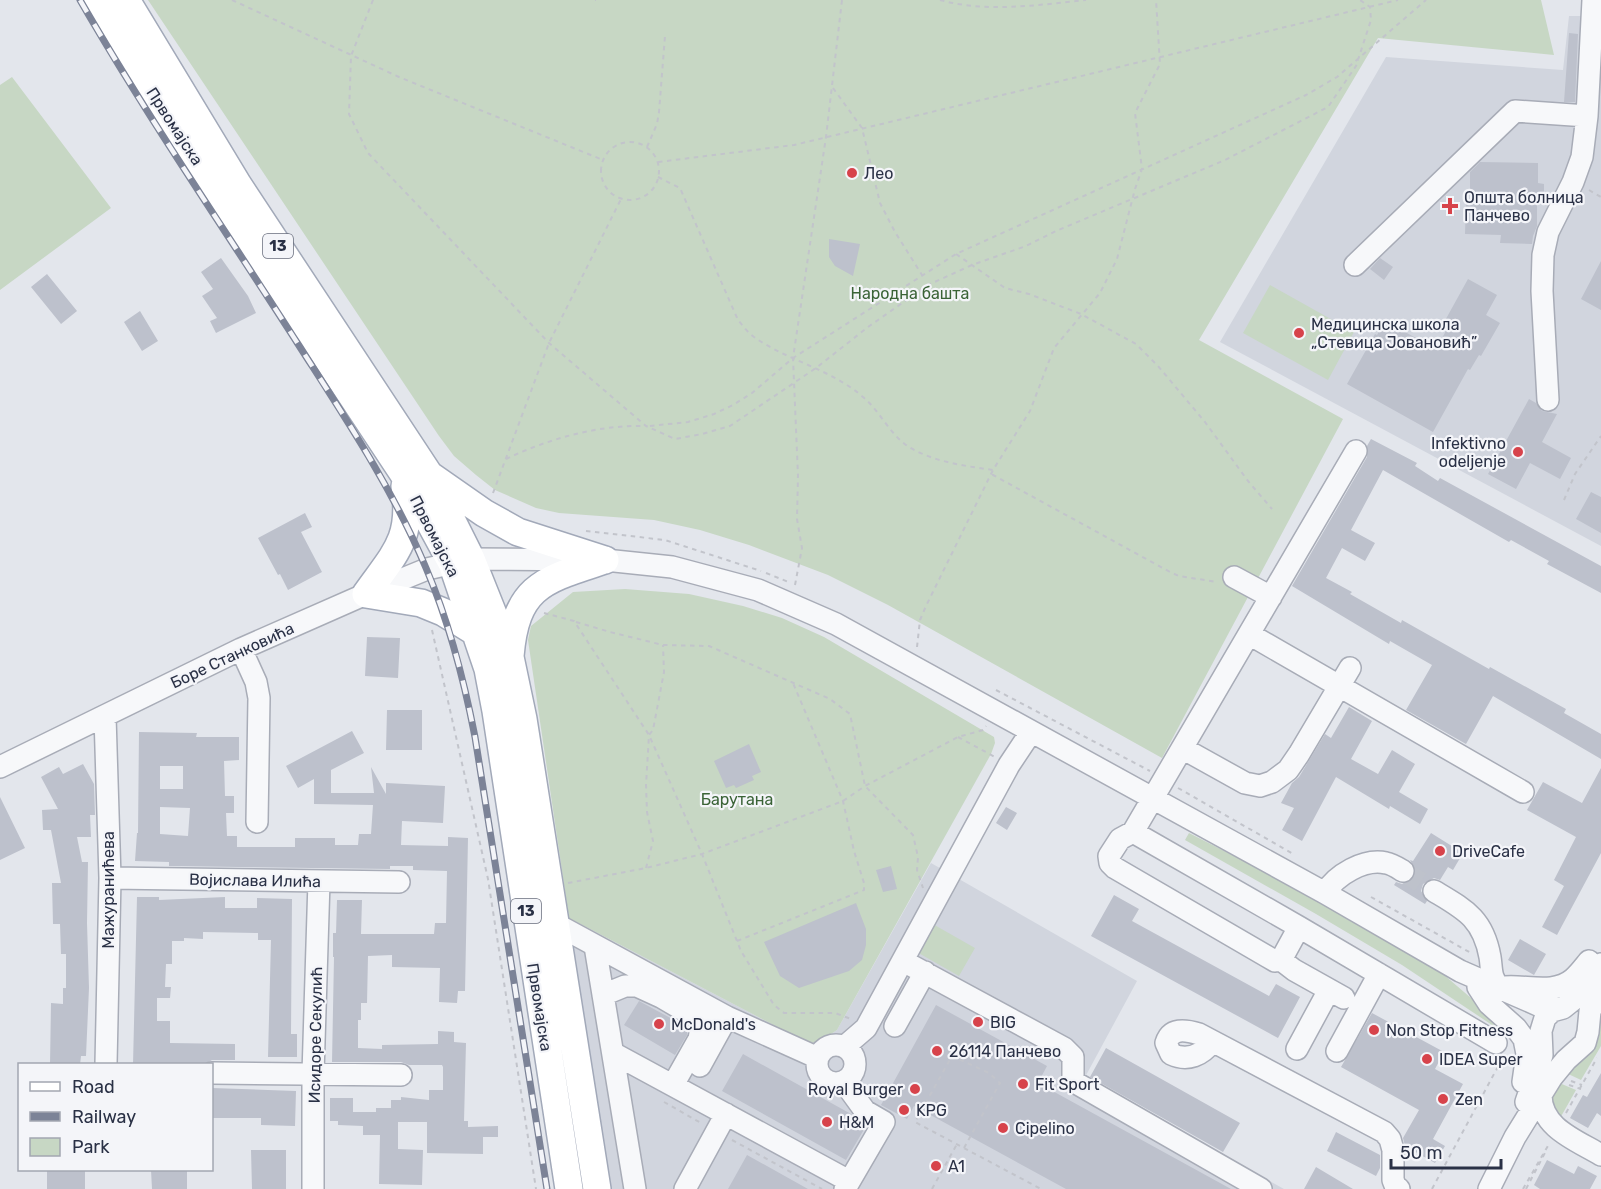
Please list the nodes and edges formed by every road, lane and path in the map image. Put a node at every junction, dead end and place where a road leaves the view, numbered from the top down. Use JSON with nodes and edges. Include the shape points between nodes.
{"nodes":[{"id":1,"x":97,"y":0,"type":"edge"},
{"id":2,"x":126,"y":0,"type":"edge"},
{"id":3,"x":232,"y":0,"type":"edge"},
{"id":4,"x":373,"y":0,"type":"edge"},
{"id":5,"x":842,"y":0,"type":"edge"},
{"id":6,"x":940,"y":0,"type":"edge"},
{"id":7,"x":1086,"y":0,"type":"edge"},
{"id":8,"x":1156,"y":0,"type":"edge"},
{"id":9,"x":1360,"y":0,"type":"edge"},
{"id":10,"x":1398,"y":0,"type":"edge"},
{"id":11,"x":1426,"y":0,"type":"edge"},
{"id":12,"x":1593,"y":0,"type":"edge"},
{"id":13,"x":1370,"y":7,"type":"junction"},
{"id":14,"x":665,"y":36,"type":"dead end"},
{"id":15,"x":351,"y":56,"type":"junction"},
{"id":16,"x":1159,"y":57,"type":"junction"},
{"id":17,"x":1359,"y":59,"type":"junction"},
{"id":18,"x":832,"y":86,"type":"junction"},
{"id":19,"x":1587,"y":116,"type":"junction"},
{"id":20,"x":862,"y":129,"type":"junction"},
{"id":21,"x":826,"y":137,"type":"junction"},
{"id":22,"x":647,"y":147,"type":"junction"},
{"id":23,"x":603,"y":160,"type":"junction"},
{"id":24,"x":658,"y":162,"type":"junction"},
{"id":25,"x":1142,"y":169,"type":"junction"},
{"id":26,"x":658,"y":177,"type":"junction"},
{"id":27,"x":621,"y":199,"type":"junction"},
{"id":28,"x":1132,"y":199,"type":"junction"},
{"id":29,"x":956,"y":254,"type":"junction"},
{"id":30,"x":972,"y":265,"type":"junction"},
{"id":31,"x":1355,"y":265,"type":"dead end"},
{"id":32,"x":922,"y":275,"type":"junction"},
{"id":33,"x":1081,"y":314,"type":"junction"},
{"id":34,"x":549,"y":343,"type":"junction"},
{"id":35,"x":793,"y":358,"type":"junction"},
{"id":36,"x":816,"y":368,"type":"junction"},
{"id":37,"x":794,"y":382,"type":"junction"},
{"id":38,"x":1548,"y":400,"type":"dead end"},
{"id":39,"x":646,"y":426,"type":"junction"},
{"id":40,"x":1601,"y":436,"type":"edge"},
{"id":41,"x":1356,"y":452,"type":"dead end"},
{"id":42,"x":506,"y":459,"type":"junction"},
{"id":43,"x":993,"y":470,"type":"junction"},
{"id":44,"x":415,"y":473,"type":"junction"},
{"id":45,"x":1564,"y":500,"type":"dead end"},
{"id":46,"x":1272,"y":509,"type":"dead end"},
{"id":47,"x":484,"y":513,"type":"junction"},
{"id":48,"x":605,"y":560,"type":"junction"},
{"id":49,"x":461,"y":561,"type":"junction"},
{"id":50,"x":1226,"y":579,"type":"joint"},
{"id":51,"x":795,"y":585,"type":"dead end"},
{"id":52,"x":366,"y":594,"type":"junction"},
{"id":53,"x":1271,"y":597,"type":"junction"},
{"id":54,"x":524,"y":600,"type":"junction"},
{"id":55,"x":574,"y":621,"type":"junction"},
{"id":56,"x":430,"y":622,"type":"dead end"},
{"id":57,"x":477,"y":633,"type":"junction"},
{"id":58,"x":1249,"y":634,"type":"junction"},
{"id":59,"x":663,"y":645,"type":"junction"},
{"id":60,"x":241,"y":649,"type":"junction"},
{"id":61,"x":917,"y":650,"type":"dead end"},
{"id":62,"x":510,"y":657,"type":"junction"},
{"id":63,"x":1345,"y":676,"type":"junction"},
{"id":64,"x":793,"y":683,"type":"junction"},
{"id":65,"x":995,"y":713,"type":"junction"},
{"id":66,"x":105,"y":716,"type":"junction"},
{"id":67,"x":1031,"y":732,"type":"junction"},
{"id":68,"x":649,"y":735,"type":"junction"},
{"id":69,"x":958,"y":737,"type":"junction"},
{"id":70,"x":1182,"y":748,"type":"junction"},
{"id":71,"x":1009,"y":765,"type":"junction"},
{"id":72,"x":0,"y":767,"type":"edge"},
{"id":73,"x":1164,"y":779,"type":"junction"},
{"id":74,"x":865,"y":786,"type":"junction"},
{"id":75,"x":1522,"y":792,"type":"dead end"},
{"id":76,"x":1153,"y":798,"type":"junction"},
{"id":77,"x":843,"y":801,"type":"junction"},
{"id":78,"x":257,"y":822,"type":"dead end"},
{"id":79,"x":1133,"y":832,"type":"junction"},
{"id":80,"x":702,"y":854,"type":"junction"},
{"id":81,"x":1300,"y":857,"type":"dead end"},
{"id":82,"x":645,"y":868,"type":"junction"},
{"id":83,"x":1403,"y":871,"type":"tunnel mouth"},
{"id":84,"x":110,"y":878,"type":"junction"},
{"id":85,"x":319,"y":880,"type":"junction"},
{"id":86,"x":399,"y":882,"type":"dead end"},
{"id":87,"x":568,"y":883,"type":"dead end"},
{"id":88,"x":1434,"y":891,"type":"tunnel mouth"},
{"id":89,"x":1325,"y":893,"type":"junction"},
{"id":90,"x":1369,"y":896,"type":"dead end"},
{"id":91,"x":934,"y":905,"type":"junction"},
{"id":92,"x":554,"y":923,"type":"junction"},
{"id":93,"x":1299,"y":927,"type":"junction"},
{"id":94,"x":737,"y":942,"type":"junction"},
{"id":95,"x":595,"y":946,"type":"junction"},
{"id":96,"x":1601,"y":951,"type":"edge"},
{"id":97,"x":1281,"y":960,"type":"junction"},
{"id":98,"x":903,"y":961,"type":"junction"},
{"id":99,"x":1601,"y":964,"type":"edge"},
{"id":100,"x":1491,"y":965,"type":"junction"},
{"id":101,"x":925,"y":972,"type":"junction"},
{"id":102,"x":1379,"y":974,"type":"junction"},
{"id":103,"x":1489,"y":987,"type":"junction"},
{"id":104,"x":1601,"y":990,"type":"edge"},
{"id":105,"x":603,"y":995,"type":"junction"},
{"id":106,"x":1561,"y":1008,"type":"junction"},
{"id":107,"x":727,"y":1017,"type":"junction"},
{"id":108,"x":895,"y":1026,"type":"dead end"},
{"id":109,"x":1587,"y":1026,"type":"junction"},
{"id":110,"x":866,"y":1028,"type":"junction"},
{"id":111,"x":1542,"y":1039,"type":"junction"},
{"id":112,"x":1212,"y":1042,"type":"dead end"},
{"id":113,"x":844,"y":1047,"type":"junction"},
{"id":114,"x":1501,"y":1048,"type":"joint"},
{"id":115,"x":1297,"y":1049,"type":"dead end"},
{"id":116,"x":1337,"y":1051,"type":"dead end"},
{"id":117,"x":613,"y":1053,"type":"junction"},
{"id":118,"x":1574,"y":1053,"type":"junction"},
{"id":119,"x":818,"y":1058,"type":"junction"},
{"id":120,"x":106,"y":1063,"type":"edge"},
{"id":121,"x":213,"y":1073,"type":"edge"},
{"id":122,"x":313,"y":1074,"type":"junction"},
{"id":123,"x":401,"y":1075,"type":"dead end"},
{"id":124,"x":844,"y":1082,"type":"junction"},
{"id":125,"x":679,"y":1089,"type":"junction"},
{"id":126,"x":1541,"y":1095,"type":"junction"},
{"id":127,"x":1523,"y":1111,"type":"junction"},
{"id":128,"x":726,"y":1114,"type":"junction"},
{"id":129,"x":1515,"y":1137,"type":"junction"},
{"id":130,"x":957,"y":1144,"type":"junction"},
{"id":131,"x":964,"y":1148,"type":"junction"},
{"id":132,"x":1601,"y":1155,"type":"edge"},
{"id":133,"x":847,"y":1185,"type":"edge"},
{"id":134,"x":313,"y":1189,"type":"edge"},
{"id":135,"x":536,"y":1189,"type":"edge"},
{"id":136,"x":569,"y":1189,"type":"edge"},
{"id":137,"x":597,"y":1189,"type":"edge"},
{"id":138,"x":635,"y":1189,"type":"edge"},
{"id":139,"x":685,"y":1189,"type":"edge"},
{"id":140,"x":932,"y":1189,"type":"edge"},
{"id":141,"x":1041,"y":1189,"type":"edge"},
{"id":142,"x":1261,"y":1189,"type":"edge"},
{"id":143,"x":1399,"y":1189,"type":"edge"},
{"id":144,"x":1432,"y":1189,"type":"edge"},
{"id":145,"x":1489,"y":1189,"type":"edge"}],
"edges":[{"from":1,"to":44,"type":"main road","name":"Првомајска","number":"13","via":[[209,179]]},
{"from":2,"to":44,"type":"main road","name":"Првомајска","number":"13"},
{"from":3,"to":15,"type":"path"},
{"from":4,"to":15,"type":"path"},
{"from":5,"to":18,"type":"path"},
{"from":6,"to":7,"type":"path","via":[[959,5],[1017,8]]},
{"from":8,"to":16,"type":"path"},
{"from":9,"to":13,"type":"path"},
{"from":10,"to":13,"type":"path"},
{"from":11,"to":17,"type":"path"},
{"from":12,"to":19,"type":"street"},
{"from":13,"to":16,"type":"path"},
{"from":13,"to":17,"type":"path","via":[[1371,20]]},
{"from":14,"to":22,"type":"path","via":[[659,112]]},
{"from":15,"to":23,"type":"path"},
{"from":15,"to":34,"type":"path","via":[[349,114],[368,153]]},
{"from":16,"to":20,"type":"path"},
{"from":16,"to":25,"type":"path","via":[[1154,79],[1135,113]]},
{"from":17,"to":25,"type":"path","via":[[1306,94]]},
{"from":17,"to":28,"type":"path","via":[[1328,107],[1225,159]]},
{"from":18,"to":20,"type":"path"},
{"from":18,"to":21,"type":"path"},
{"from":19,"to":31,"type":"street","via":[[1515,111]]},
{"from":19,"to":38,"type":"street","via":[[1582,158],[1548,232],[1543,255]]},
{"from":20,"to":21,"type":"path"},
{"from":20,"to":32,"type":"path","via":[[880,203]]},
{"from":21,"to":24,"type":"path","via":[[794,145]]},
{"from":21,"to":35,"type":"path"},
{"from":22,"to":23,"type":"path","via":[[628,141],[611,149]]},
{"from":22,"to":24,"type":"path"},
{"from":23,"to":27,"type":"path","via":[[603,184]]},
{"from":24,"to":26,"type":"path"},
{"from":25,"to":28,"type":"path"},
{"from":25,"to":29,"type":"path"},
{"from":26,"to":27,"type":"path","via":[[645,196]]},
{"from":26,"to":35,"type":"path","via":[[680,188],[738,320],[753,337]]},
{"from":27,"to":34,"type":"path"},
{"from":28,"to":30,"type":"path","via":[[1026,246]]},
{"from":28,"to":33,"type":"path","via":[[1117,259],[1100,293]]},
{"from":29,"to":30,"type":"path"},
{"from":29,"to":32,"type":"path"},
{"from":30,"to":33,"type":"path","via":[[1005,288]]},
{"from":30,"to":36,"type":"path","via":[[928,285]]},
{"from":32,"to":35,"type":"path"},
{"from":33,"to":43,"type":"path","via":[[1054,348],[1030,411]]},
{"from":33,"to":46,"type":"path","via":[[1142,350],[1205,422]]},
{"from":34,"to":39,"type":"path"},
{"from":34,"to":42,"type":"path"},
{"from":35,"to":36,"type":"path"},
{"from":35,"to":37,"type":"path"},
{"from":35,"to":39,"type":"path","via":[[752,393],[714,414],[688,422]]},
{"from":36,"to":37,"type":"path"},
{"from":36,"to":43,"type":"path","via":[[862,396],[908,446],[958,465]]},
{"from":37,"to":39,"type":"path","via":[[730,426],[675,439]]},
{"from":37,"to":51,"type":"path","via":[[797,519],[802,548]]},
{"from":39,"to":42,"type":"path","via":[[588,431],[535,445]]},
{"from":40,"to":45,"type":"path","via":[[1575,474]]},
{"from":41,"to":53,"type":"street"},
{"from":42,"to":47,"type":"path"},
{"from":43,"to":50,"type":"path","via":[[993,475],[1170,572]]},
{"from":43,"to":61,"type":"path","via":[[920,620]]},
{"from":44,"to":47,"type":"main road"},
{"from":44,"to":49,"type":"main road","name":"Првомајска","number":"13"},
{"from":44,"to":52,"type":"main road","via":[[407,526],[398,549]]},
{"from":47,"to":48,"type":"main road","via":[[518,532]]},
{"from":48,"to":49,"type":"street","name":"Боре Станковића"},
{"from":48,"to":54,"type":"main road","via":[[561,575],[539,586]]},
{"from":48,"to":65,"type":"street","name":"Боре Станковића","via":[[672,567],[758,590],[836,624]]},
{"from":49,"to":52,"type":"street","name":"Боре Станковића","via":[[408,576]]},
{"from":49,"to":57,"type":"main road","name":"Првомајска","number":"13"},
{"from":49,"to":62,"type":"main road","name":"Првомајска","number":"13"},
{"from":50,"to":53,"type":"street"},
{"from":52,"to":57,"type":"main road","via":[[421,603]]},
{"from":52,"to":60,"type":"street","name":"Боре Станковића"},
{"from":53,"to":58,"type":"street"},
{"from":54,"to":55,"type":"path","via":[[538,611]]},
{"from":54,"to":62,"type":"main road","via":[[512,632]]},
{"from":55,"to":59,"type":"path"},
{"from":55,"to":68,"type":"path"},
{"from":56,"to":135,"type":"path","via":[[488,879]]},
{"from":57,"to":136,"type":"main road","name":"Првомајска","number":"13","via":[[504,754]]},
{"from":58,"to":63,"type":"street"},
{"from":58,"to":70,"type":"street"},
{"from":59,"to":64,"type":"path","via":[[709,646]]},
{"from":59,"to":68,"type":"path","via":[[664,672]]},
{"from":60,"to":66,"type":"street","name":"Боре Станковића"},
{"from":60,"to":78,"type":"street","via":[[259,698]]},
{"from":62,"to":92,"type":"main road","name":"Првомајска","number":"13"},
{"from":63,"to":70,"type":"street","via":[[1288,770],[1272,782],[1260,786],[1245,783]]},
{"from":63,"to":75,"type":"street"},
{"from":64,"to":74,"type":"path","via":[[830,699],[850,714]]},
{"from":64,"to":77,"type":"path"},
{"from":65,"to":67,"type":"street","name":"Боре Станковића"},
{"from":65,"to":69,"type":"path","via":[[983,730]]},
{"from":66,"to":72,"type":"street","name":"Боре Станковића"},
{"from":66,"to":84,"type":"street","name":"Мажуранићева"},
{"from":67,"to":71,"type":"street"},
{"from":67,"to":76,"type":"street","name":"Боре Станковића"},
{"from":68,"to":80,"type":"path"},
{"from":68,"to":82,"type":"path","via":[[647,812],[653,841]]},
{"from":69,"to":71,"type":"path"},
{"from":69,"to":74,"type":"path"},
{"from":70,"to":73,"type":"street"},
{"from":71,"to":91,"type":"street"},
{"from":73,"to":76,"type":"street"},
{"from":73,"to":81,"type":"path"},
{"from":74,"to":77,"type":"path"},
{"from":74,"to":91,"type":"path","via":[[913,835],[920,884]]},
{"from":76,"to":79,"type":"street"},
{"from":76,"to":89,"type":"street","name":"Боре Станковића"},
{"from":77,"to":80,"type":"path"},
{"from":77,"to":94,"type":"path","via":[[864,890]]},
{"from":79,"to":93,"type":"street"},
{"from":79,"to":97,"type":"street","via":[[1120,839],[1109,856],[1114,868],[1268,957]]},
{"from":80,"to":82,"type":"path"},
{"from":80,"to":94,"type":"path"},
{"from":82,"to":87,"type":"path"},
{"from":83,"to":89,"type":"street","via":[[1385,862],[1364,864],[1346,873]]},
{"from":84,"to":85,"type":"street","name":"Војислава Илића"},
{"from":84,"to":120,"type":"street","name":"Мажуранићева"},
{"from":85,"to":86,"type":"street","name":"Војислава Илића"},
{"from":85,"to":122,"type":"street","name":"Исидоре Секулић"},
{"from":88,"to":100,"type":"street","via":[[1472,916],[1487,945]]},
{"from":89,"to":103,"type":"street","name":"Боре Станковића"},
{"from":90,"to":100,"type":"path"},
{"from":91,"to":98,"type":"street"},
{"from":92,"to":95,"type":"street"},
{"from":92,"to":137,"type":"main road","name":"Првомајска","number":"13"},
{"from":93,"to":97,"type":"street"},
{"from":93,"to":102,"type":"street"},
{"from":94,"to":110,"type":"path","via":[[779,1010],[835,1012]]},
{"from":95,"to":105,"type":"street"},
{"from":95,"to":107,"type":"street"},
{"from":96,"to":103,"type":"street","via":[[1560,987]]},
{"from":97,"to":115,"type":"street","via":[[1337,994]]},
{"from":98,"to":101,"type":"street"},
{"from":98,"to":110,"type":"street"},
{"from":99,"to":106,"type":"street","via":[[1573,1000]]},
{"from":100,"to":103,"type":"street"},
{"from":101,"to":108,"type":"street"},
{"from":101,"to":142,"type":"street","via":[[1064,1048],[1073,1057],[1076,1083]]},
{"from":102,"to":114,"type":"street"},
{"from":102,"to":116,"type":"street"},
{"from":103,"to":106,"type":"street","via":[[1538,1005]]},
{"from":103,"to":111,"type":"street"},
{"from":103,"to":127,"type":"street","via":[[1490,1004],[1524,1040],[1527,1054]]},
{"from":104,"to":109,"type":"street"},
{"from":105,"to":117,"type":"street"},
{"from":105,"to":125,"type":"street","via":[[625,986],[637,986],[697,1018],[701,1028],[699,1039]]},
{"from":106,"to":109,"type":"street","via":[[1578,1012]]},
{"from":106,"to":111,"type":"street","via":[[1545,1018]]},
{"from":107,"to":119,"type":"street"},
{"from":107,"to":125,"type":"street"},
{"from":109,"to":118,"type":"street","via":[[1585,1043]]},
{"from":110,"to":113,"type":"street"},
{"from":111,"to":118,"type":"street","via":[[1556,1053]]},
{"from":111,"to":127,"type":"street","via":[[1542,1055]]},
{"from":112,"to":143,"type":"street","via":[[1384,1132],[1394,1150],[1393,1180]]},
{"from":113,"to":119,"type":"street","via":[[831,1046]]},
{"from":113,"to":124,"type":"street","via":[[853,1055],[855,1067]]},
{"from":114,"to":144,"type":"path"},
{"from":117,"to":125,"type":"street"},
{"from":117,"to":138,"type":"street"},
{"from":118,"to":126,"type":"street"},
{"from":119,"to":124,"type":"street","via":[[818,1071],[826,1081]]},
{"from":121,"to":122,"type":"street"},
{"from":122,"to":123,"type":"street"},
{"from":122,"to":134,"type":"street","name":"Исидоре Секулић"},
{"from":124,"to":133,"type":"street","via":[[865,1111],[884,1122]]},
{"from":125,"to":128,"type":"street"},
{"from":126,"to":129,"type":"street"},
{"from":126,"to":132,"type":"street","via":[[1547,1120]]},
{"from":127,"to":129,"type":"street"},
{"from":128,"to":133,"type":"street"},
{"from":128,"to":139,"type":"street"},
{"from":129,"to":145,"type":"street"},
{"from":130,"to":131,"type":"path"},
{"from":130,"to":131,"type":"path","via":[[915,1122],[952,1056],[989,1073],[1000,1083]]},
{"from":130,"to":140,"type":"path"},
{"from":131,"to":141,"type":"path"}]}
